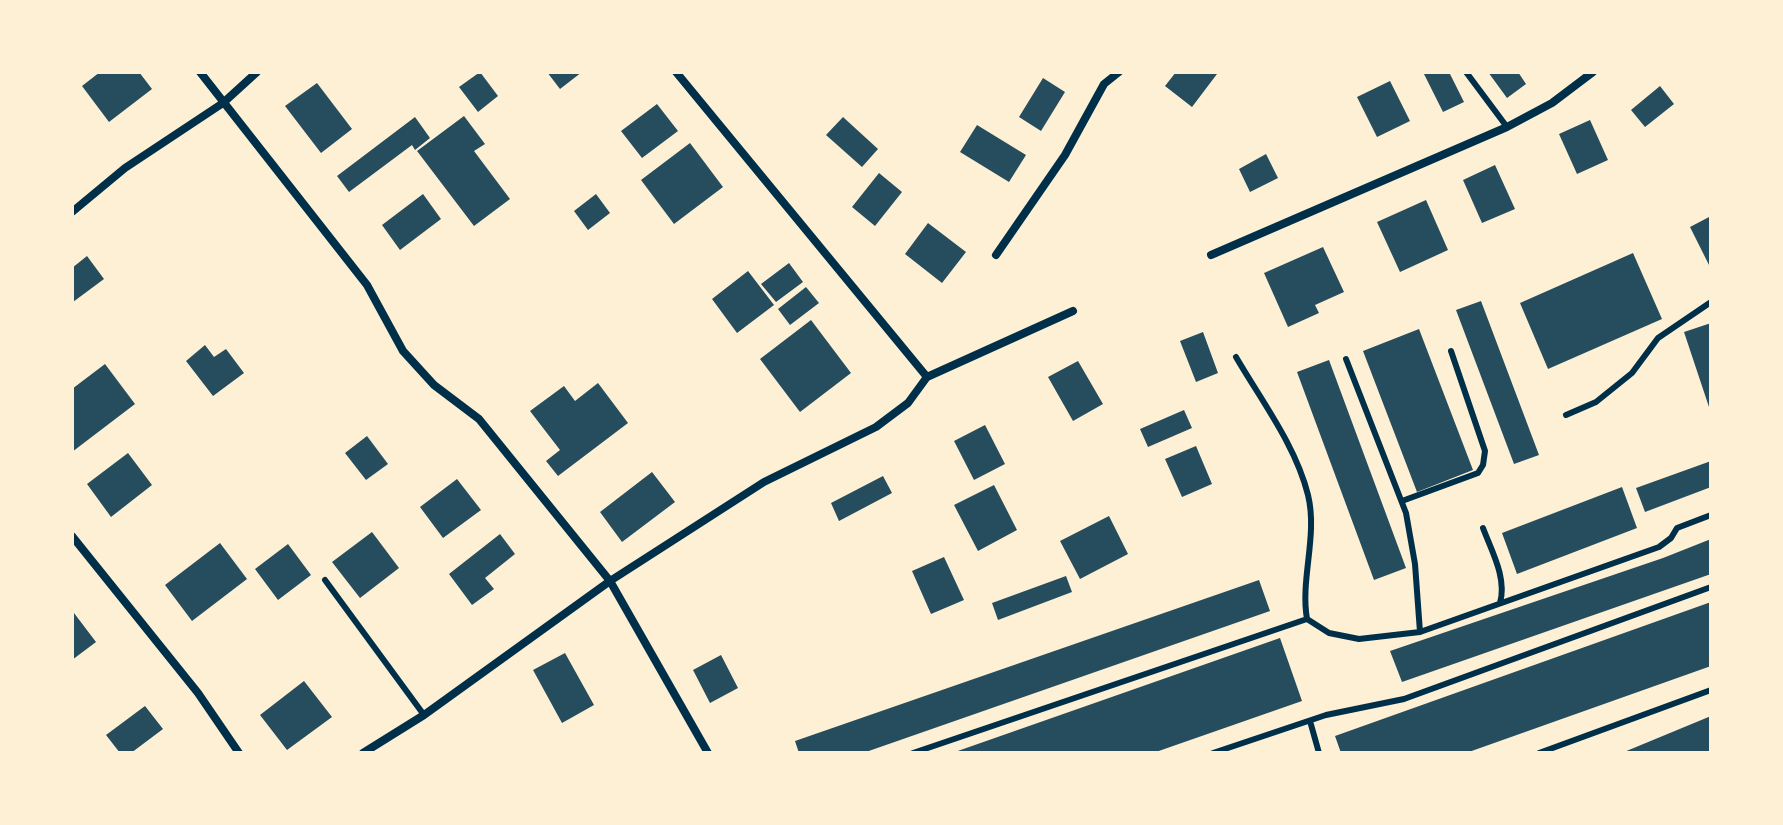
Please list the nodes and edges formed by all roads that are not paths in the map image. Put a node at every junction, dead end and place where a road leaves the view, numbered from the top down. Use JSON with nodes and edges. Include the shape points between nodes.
{"nodes":[{"id":1,"x":200,"y":72,"type":"edge"},
{"id":2,"x":257,"y":72,"type":"edge"},
{"id":3,"x":676,"y":72,"type":"edge"},
{"id":4,"x":1119,"y":72,"type":"edge"},
{"id":5,"x":1466,"y":72,"type":"edge"},
{"id":6,"x":1593,"y":72,"type":"edge"},
{"id":7,"x":223,"y":103,"type":"junction"},
{"id":8,"x":1507,"y":127,"type":"junction"},
{"id":9,"x":72,"y":212,"type":"edge"},
{"id":10,"x":996,"y":255,"type":"dead end"},
{"id":11,"x":1211,"y":255,"type":"dead end"},
{"id":12,"x":1711,"y":302,"type":"edge"},
{"id":13,"x":1073,"y":311,"type":"dead end"},
{"id":14,"x":1451,"y":351,"type":"dead end"},
{"id":15,"x":1236,"y":357,"type":"dead end"},
{"id":16,"x":1346,"y":359,"type":"dead end"},
{"id":17,"x":927,"y":377,"type":"junction"},
{"id":18,"x":1566,"y":415,"type":"dead end"},
{"id":19,"x":1402,"y":501,"type":"junction"},
{"id":20,"x":1711,"y":515,"type":"edge"},
{"id":21,"x":1483,"y":528,"type":"dead end"},
{"id":22,"x":72,"y":536,"type":"edge"},
{"id":23,"x":325,"y":580,"type":"dead end"},
{"id":24,"x":610,"y":581,"type":"junction"},
{"id":25,"x":1711,"y":587,"type":"edge"},
{"id":26,"x":1500,"y":603,"type":"junction"},
{"id":27,"x":1307,"y":619,"type":"junction"},
{"id":28,"x":1420,"y":632,"type":"junction"},
{"id":29,"x":1711,"y":690,"type":"edge"},
{"id":30,"x":424,"y":715,"type":"junction"},
{"id":31,"x":1310,"y":721,"type":"junction"},
{"id":32,"x":239,"y":753,"type":"edge"},
{"id":33,"x":363,"y":753,"type":"edge"},
{"id":34,"x":708,"y":753,"type":"edge"},
{"id":35,"x":913,"y":753,"type":"edge"},
{"id":36,"x":1213,"y":753,"type":"edge"},
{"id":37,"x":1319,"y":753,"type":"edge"},
{"id":38,"x":1539,"y":753,"type":"edge"}],
"edges":[{"from":1,"to":7,"type":"street"},
{"from":2,"to":7,"type":"street"},
{"from":3,"to":17,"type":"street"},
{"from":4,"to":10,"type":"street","via":[[1104,84],[1065,155]]},
{"from":5,"to":8,"type":"lane"},
{"from":6,"to":8,"type":"street","via":[[1552,103]]},
{"from":7,"to":9,"type":"street","via":[[125,168]]},
{"from":7,"to":24,"type":"street","via":[[367,285],[403,351],[434,385],[479,419]]},
{"from":8,"to":11,"type":"street"},
{"from":12,"to":18,"type":"lane","via":[[1658,338],[1632,373],[1596,402]]},
{"from":13,"to":17,"type":"street"},
{"from":14,"to":19,"type":"lane","via":[[1485,451],[1483,465],[1478,473]]},
{"from":15,"to":27,"type":"lane","via":[[1290,450],[1308,496]]},
{"from":16,"to":19,"type":"lane"},
{"from":17,"to":24,"type":"street","via":[[908,403],[876,427],[764,482]]},
{"from":19,"to":28,"type":"lane","via":[[1415,564]]},
{"from":20,"to":26,"type":"lane","via":[[1677,528],[1659,547]]},
{"from":21,"to":26,"type":"lane","via":[[1504,590]]},
{"from":22,"to":32,"type":"street","via":[[198,693]]},
{"from":23,"to":30,"type":"lane"},
{"from":24,"to":30,"type":"street"},
{"from":24,"to":34,"type":"street"},
{"from":25,"to":31,"type":"lane","via":[[1404,699]]},
{"from":26,"to":28,"type":"lane"},
{"from":27,"to":28,"type":"lane","via":[[1329,633],[1359,639]]},
{"from":27,"to":35,"type":"lane"},
{"from":29,"to":38,"type":"lane"},
{"from":30,"to":33,"type":"street"},
{"from":31,"to":36,"type":"lane"},
{"from":31,"to":37,"type":"lane"}]}
